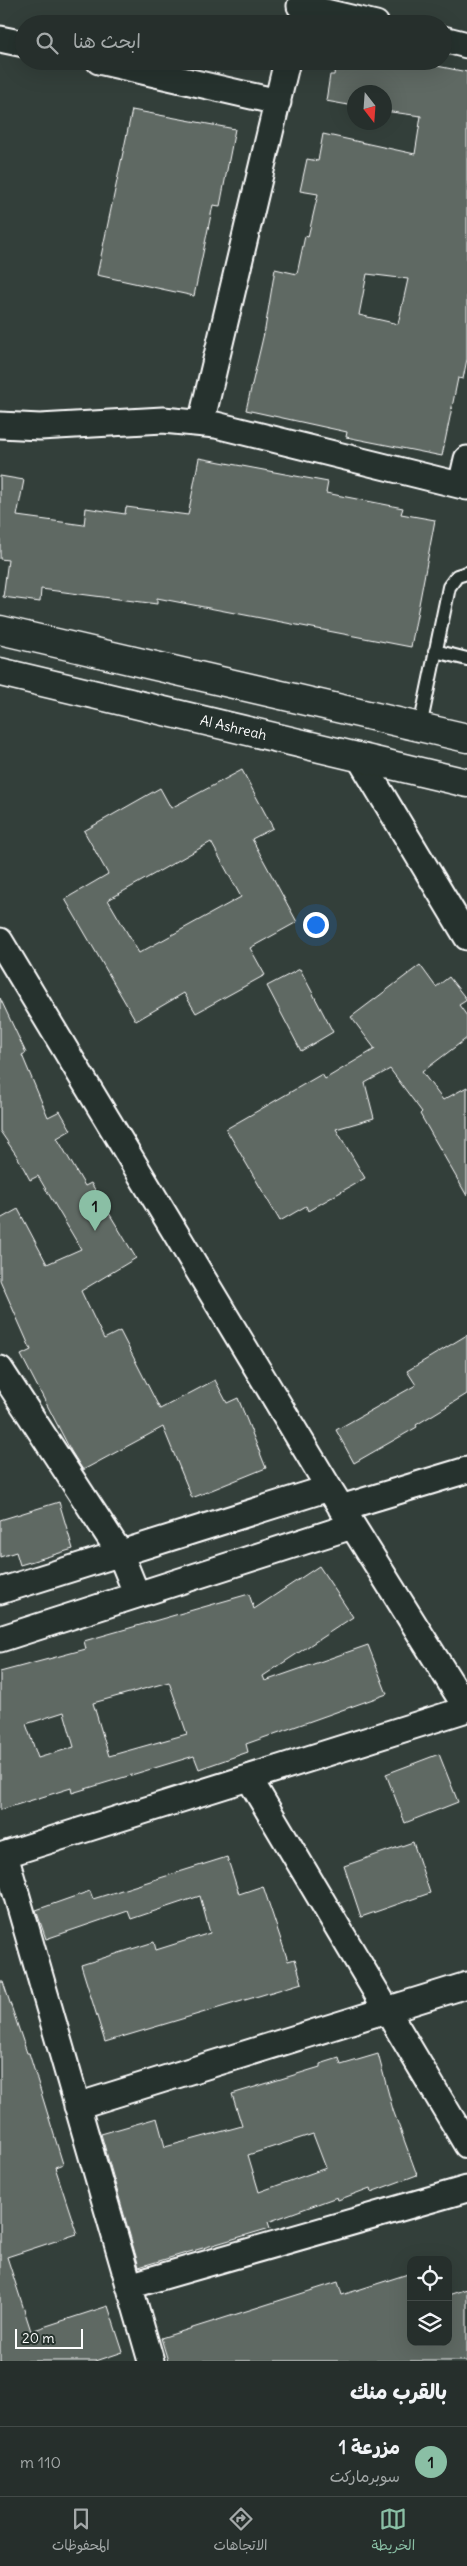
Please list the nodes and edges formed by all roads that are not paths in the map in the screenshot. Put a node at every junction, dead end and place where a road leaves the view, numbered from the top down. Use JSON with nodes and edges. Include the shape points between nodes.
{"nodes":[{"id":1,"x":300,"y":10,"type":"edge"},
{"id":2,"x":327,"y":15,"type":"edge"},
{"id":3,"x":0,"y":39,"type":"edge"},
{"id":4,"x":452,"y":41,"type":"edge"},
{"id":5,"x":15,"y":42,"type":"edge"},
{"id":6,"x":467,"y":45,"type":"edge"},
{"id":7,"x":138,"y":70,"type":"edge"},
{"id":8,"x":285,"y":70,"type":"edge"},
{"id":9,"x":278,"y":102,"type":"junction"},
{"id":10,"x":201,"y":423,"type":"junction"},
{"id":11,"x":0,"y":425,"type":"edge"},
{"id":12,"x":467,"y":459,"type":"edge"},
{"id":13,"x":464,"y":486,"type":"edge"},
{"id":14,"x":467,"y":573,"type":"edge"},
{"id":15,"x":0,"y":630,"type":"edge"},
{"id":16,"x":435,"y":651,"type":"junction"},
{"id":17,"x":467,"y":659,"type":"edge"},
{"id":18,"x":0,"y":672,"type":"edge"},
{"id":19,"x":420,"y":727,"type":"junction"},
{"id":20,"x":467,"y":738,"type":"edge"},
{"id":21,"x":359,"y":757,"type":"junction"},
{"id":22,"x":467,"y":783,"type":"edge"},
{"id":23,"x":467,"y":937,"type":"edge"},
{"id":24,"x":0,"y":942,"type":"edge"},
{"id":25,"x":0,"y":1369,"type":"edge"},
{"id":26,"x":467,"y":1470,"type":"edge"},
{"id":27,"x":341,"y":1507,"type":"junction"},
{"id":28,"x":120,"y":1553,"type":"junction"},
{"id":29,"x":0,"y":1591,"type":"edge"},
{"id":30,"x":137,"y":1595,"type":"junction"},
{"id":31,"x":0,"y":1639,"type":"edge"},
{"id":32,"x":467,"y":1709,"type":"edge"},
{"id":33,"x":249,"y":1778,"type":"junction"},
{"id":34,"x":2,"y":1856,"type":"edge"},
{"id":35,"x":467,"y":1985,"type":"edge"},
{"id":36,"x":387,"y":2010,"type":"junction"},
{"id":37,"x":77,"y":2106,"type":"junction"},
{"id":38,"x":467,"y":2145,"type":"edge"},
{"id":39,"x":467,"y":2189,"type":"edge"},
{"id":40,"x":129,"y":2286,"type":"junction"},
{"id":41,"x":151,"y":2361,"type":"edge"}],
"edges":[{"from":1,"to":2,"type":"street"},
{"from":3,"to":5,"type":"street"},
{"from":4,"to":6,"type":"street"},
{"from":7,"to":9,"type":"street"},
{"from":8,"to":9,"type":"street"},
{"from":9,"to":10,"type":"street"},
{"from":10,"to":11,"type":"street","via":[[163,420],[40,427]]},
{"from":10,"to":13,"type":"street"},
{"from":12,"to":13,"type":"street"},
{"from":14,"to":16,"type":"lane","via":[[457,576],[449,587]]},
{"from":15,"to":19,"type":"street"},
{"from":16,"to":17,"type":"lane"},
{"from":16,"to":19,"type":"lane"},
{"from":18,"to":21,"type":"street","name":"Al Ashreah"},
{"from":19,"to":20,"type":"street"},
{"from":21,"to":22,"type":"street","name":"Al Ashreah"},
{"from":21,"to":23,"type":"street"},
{"from":24,"to":27,"type":"street"},
{"from":25,"to":28,"type":"street"},
{"from":26,"to":27,"type":"street"},
{"from":27,"to":28,"type":"street"},
{"from":27,"to":30,"type":"street"},
{"from":27,"to":32,"type":"street"},
{"from":28,"to":29,"type":"street"},
{"from":28,"to":30,"type":"street"},
{"from":30,"to":31,"type":"street"},
{"from":32,"to":33,"type":"street"},
{"from":33,"to":34,"type":"street"},
{"from":33,"to":36,"type":"street"},
{"from":34,"to":37,"type":"street"},
{"from":35,"to":36,"type":"street"},
{"from":36,"to":37,"type":"street"},
{"from":36,"to":38,"type":"street"},
{"from":37,"to":40,"type":"street"},
{"from":39,"to":40,"type":"street"},
{"from":40,"to":41,"type":"street"}]}
